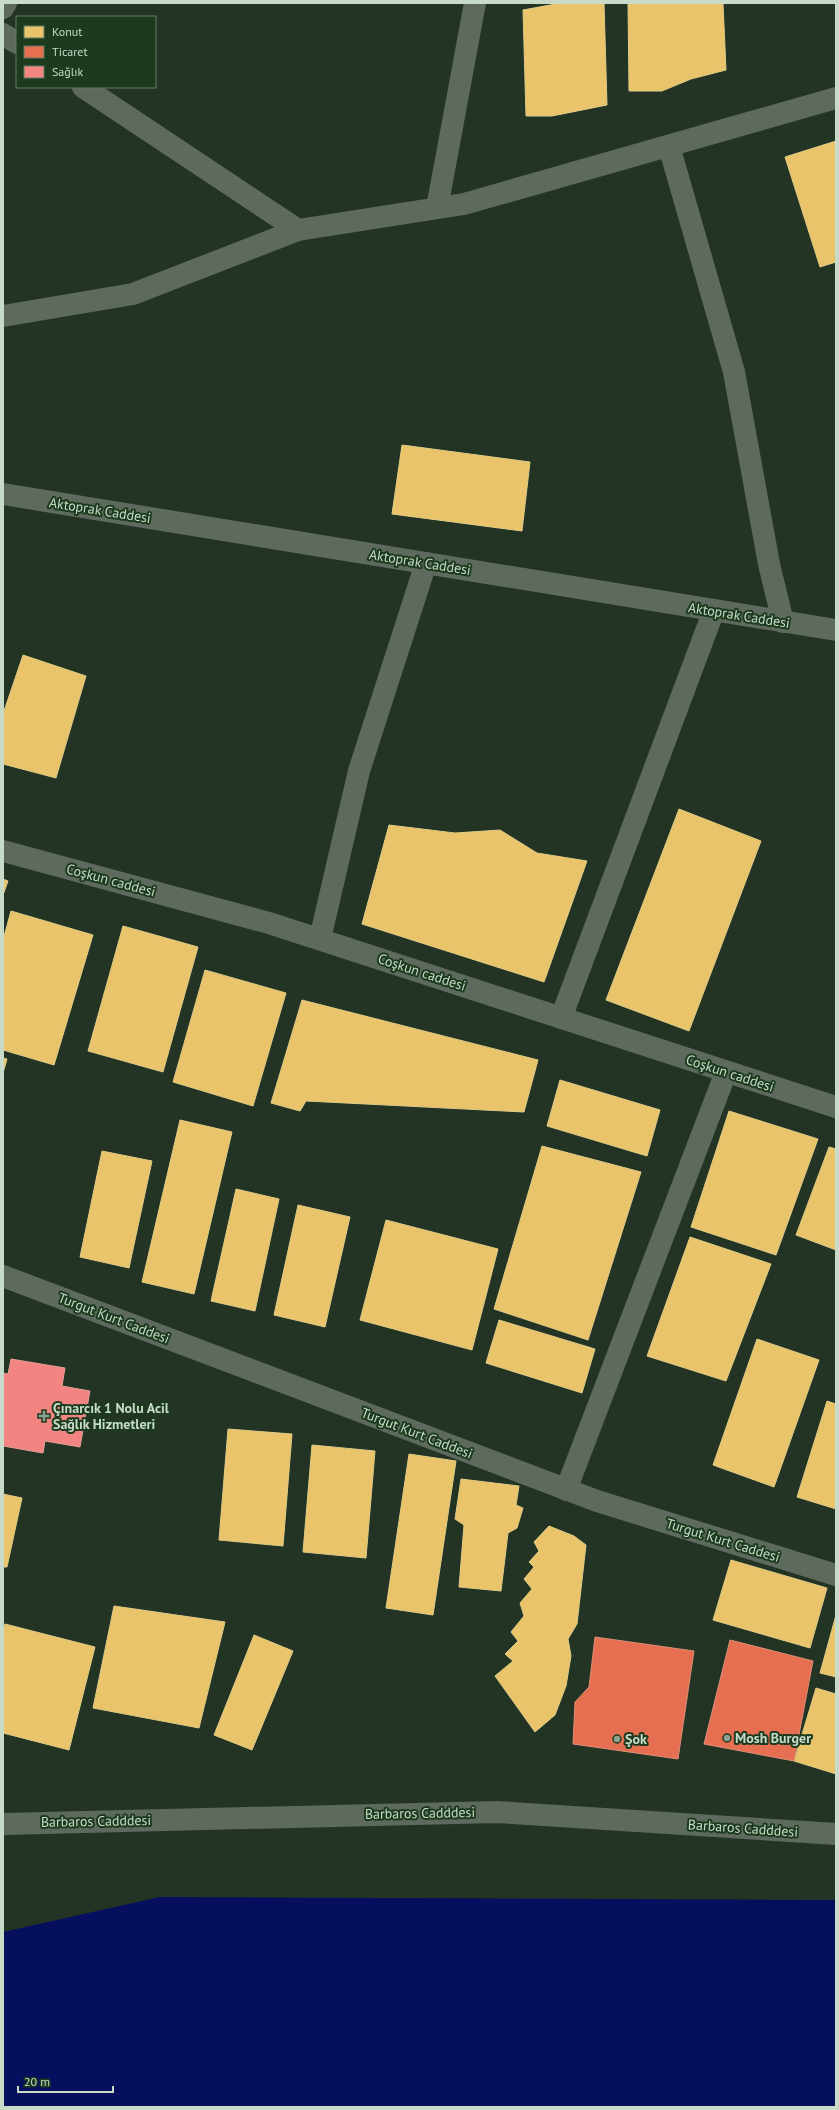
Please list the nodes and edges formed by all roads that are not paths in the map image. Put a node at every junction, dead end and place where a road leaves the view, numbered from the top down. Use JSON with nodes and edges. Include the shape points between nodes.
{"nodes":[{"id":1,"x":6,"y":3,"type":"edge"},
{"id":2,"x":475,"y":3,"type":"edge"},
{"id":3,"x":3,"y":8,"type":"edge"},
{"id":4,"x":3,"y":34,"type":"edge"},
{"id":5,"x":16,"y":42,"type":"edge"},
{"id":6,"x":84,"y":88,"type":"edge"},
{"id":7,"x":836,"y":98,"type":"edge"},
{"id":8,"x":670,"y":146,"type":"junction"},
{"id":9,"x":437,"y":208,"type":"junction"},
{"id":10,"x":298,"y":230,"type":"junction"},
{"id":11,"x":3,"y":316,"type":"edge"},
{"id":12,"x":3,"y":494,"type":"edge"},
{"id":13,"x":426,"y":563,"type":"junction"},
{"id":14,"x":714,"y":610,"type":"junction"},
{"id":15,"x":783,"y":622,"type":"junction"},
{"id":16,"x":836,"y":630,"type":"edge"},
{"id":17,"x":3,"y":851,"type":"edge"},
{"id":18,"x":320,"y":939,"type":"junction"},
{"id":19,"x":561,"y":1018,"type":"junction"},
{"id":20,"x":726,"y":1072,"type":"junction"},
{"id":21,"x":834,"y":1100,"type":"edge"},
{"id":22,"x":3,"y":1276,"type":"edge"},
{"id":23,"x":566,"y":1490,"type":"junction"},
{"id":24,"x":836,"y":1575,"type":"edge"},
{"id":25,"x":3,"y":1824,"type":"edge"},
{"id":26,"x":836,"y":1834,"type":"edge"}],
"edges":[{"from":1,"to":3,"type":"street"},
{"from":2,"to":9,"type":"street"},
{"from":4,"to":5,"type":"street"},
{"from":6,"to":10,"type":"street"},
{"from":7,"to":8,"type":"street"},
{"from":8,"to":9,"type":"street","via":[[464,204]]},
{"from":8,"to":15,"type":"street","via":[[734,372],[769,564]]},
{"from":9,"to":10,"type":"street"},
{"from":10,"to":11,"type":"street","via":[[133,294]]},
{"from":12,"to":13,"type":"street","name":"Aktoprak Caddesi"},
{"from":13,"to":14,"type":"street","name":"Aktoprak Caddesi"},
{"from":13,"to":18,"type":"street","via":[[359,771]]},
{"from":14,"to":15,"type":"street","name":"Aktoprak Caddesi"},
{"from":14,"to":19,"type":"street"},
{"from":15,"to":16,"type":"street","name":"Aktoprak Caddesi"},
{"from":17,"to":18,"type":"street","name":"Coşkun caddesi"},
{"from":18,"to":19,"type":"street","name":"Coşkun caddesi"},
{"from":19,"to":20,"type":"street","name":"Coşkun caddesi"},
{"from":20,"to":21,"type":"street","name":"Coşkun caddesi"},
{"from":20,"to":23,"type":"street"},
{"from":22,"to":23,"type":"street","name":"Turgut Kurt Caddesi"},
{"from":23,"to":24,"type":"street","name":"Turgut Kurt Caddesi"},
{"from":25,"to":26,"type":"street","name":"Barbaros Cadddesi","via":[[497,1812]]}]}
